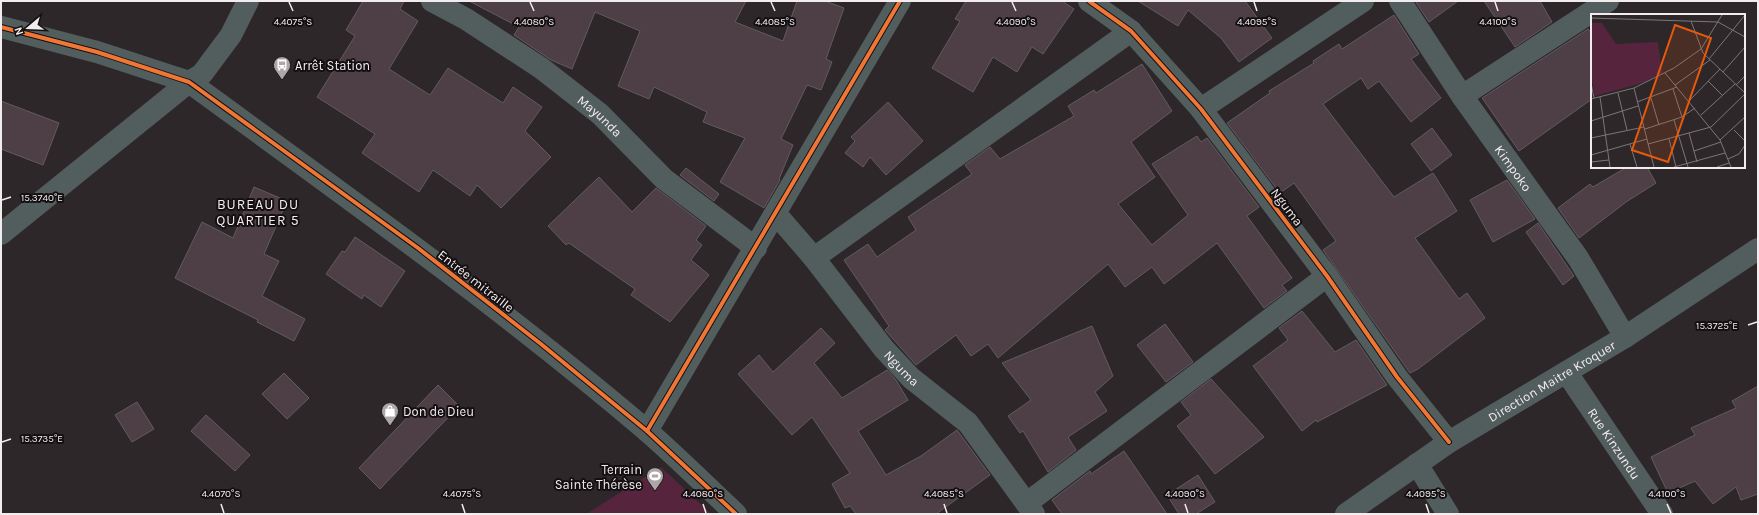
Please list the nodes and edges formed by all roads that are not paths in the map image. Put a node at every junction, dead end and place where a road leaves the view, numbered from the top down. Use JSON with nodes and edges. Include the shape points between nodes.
{"nodes":[{"id":1,"x":248,"y":1,"type":"edge"},
{"id":2,"x":432,"y":1,"type":"edge"},
{"id":3,"x":1089,"y":1,"type":"edge"},
{"id":4,"x":1363,"y":1,"type":"edge"},
{"id":5,"x":1400,"y":1,"type":"edge"},
{"id":6,"x":1608,"y":1,"type":"edge"},
{"id":7,"x":898,"y":2,"type":"edge"},
{"id":8,"x":1,"y":27,"type":"edge"},
{"id":9,"x":1131,"y":31,"type":"junction"},
{"id":10,"x":189,"y":82,"type":"junction"},
{"id":11,"x":1462,"y":96,"type":"junction"},
{"id":12,"x":1201,"y":109,"type":"junction"},
{"id":13,"x":776,"y":214,"type":"junction"},
{"id":14,"x":1,"y":234,"type":"edge"},
{"id":15,"x":756,"y":248,"type":"junction"},
{"id":16,"x":1758,"y":249,"type":"edge"},
{"id":17,"x":814,"y":258,"type":"junction"},
{"id":18,"x":1327,"y":276,"type":"junction"},
{"id":19,"x":1625,"y":337,"type":"junction"},
{"id":20,"x":1567,"y":373,"type":"junction"},
{"id":21,"x":647,"y":431,"type":"junction"},
{"id":22,"x":1449,"y":442,"type":"junction"},
{"id":23,"x":1417,"y":464,"type":"junction"},
{"id":24,"x":1030,"y":509,"type":"edge"},
{"id":25,"x":736,"y":514,"type":"edge"},
{"id":26,"x":1346,"y":514,"type":"edge"},
{"id":27,"x":1448,"y":514,"type":"edge"},
{"id":28,"x":1662,"y":514,"type":"edge"}],
"edges":[{"from":1,"to":10,"type":"street","via":[[231,35],[202,74]]},
{"from":2,"to":15,"type":"street","name":"Mayunda","via":[[466,19],[541,68],[600,114],[664,179]]},
{"from":3,"to":9,"type":"street","name":"Nguma"},
{"from":4,"to":12,"type":"street"},
{"from":5,"to":11,"type":"street","name":"Kimpoko"},
{"from":6,"to":11,"type":"street"},
{"from":7,"to":13,"type":"street"},
{"from":8,"to":10,"type":"street","name":"Entrée mitraille","via":[[97,52]]},
{"from":9,"to":12,"type":"street","name":"Nguma"},
{"from":9,"to":17,"type":"street"},
{"from":10,"to":14,"type":"street"},
{"from":10,"to":21,"type":"street","name":"Entrée mitraille","via":[[418,248]]},
{"from":11,"to":19,"type":"street","name":"Kimpoko","via":[[1578,258]]},
{"from":12,"to":18,"type":"street","name":"Nguma"},
{"from":13,"to":15,"type":"street"},
{"from":13,"to":17,"type":"street","name":"Nguma"},
{"from":15,"to":21,"type":"street"},
{"from":16,"to":19,"type":"street","name":"Direction Maitre Kroquer"},
{"from":17,"to":24,"type":"street","name":"Nguma","via":[[884,349],[910,378],[968,423]]},
{"from":18,"to":22,"type":"street","name":"Nguma","via":[[1397,377]]},
{"from":18,"to":24,"type":"street"},
{"from":19,"to":20,"type":"street","name":"Direction Maitre Kroquer"},
{"from":20,"to":22,"type":"street","name":"Direction Maitre Kroquer"},
{"from":20,"to":28,"type":"street","name":"Rue Kinzundu"},
{"from":21,"to":25,"type":"street","name":"Entrée mitraille"},
{"from":22,"to":23,"type":"street","name":"Direction Maitre Kroquer"},
{"from":23,"to":26,"type":"street","name":"Direction Maitre Kroquer"},
{"from":23,"to":27,"type":"street"}]}
